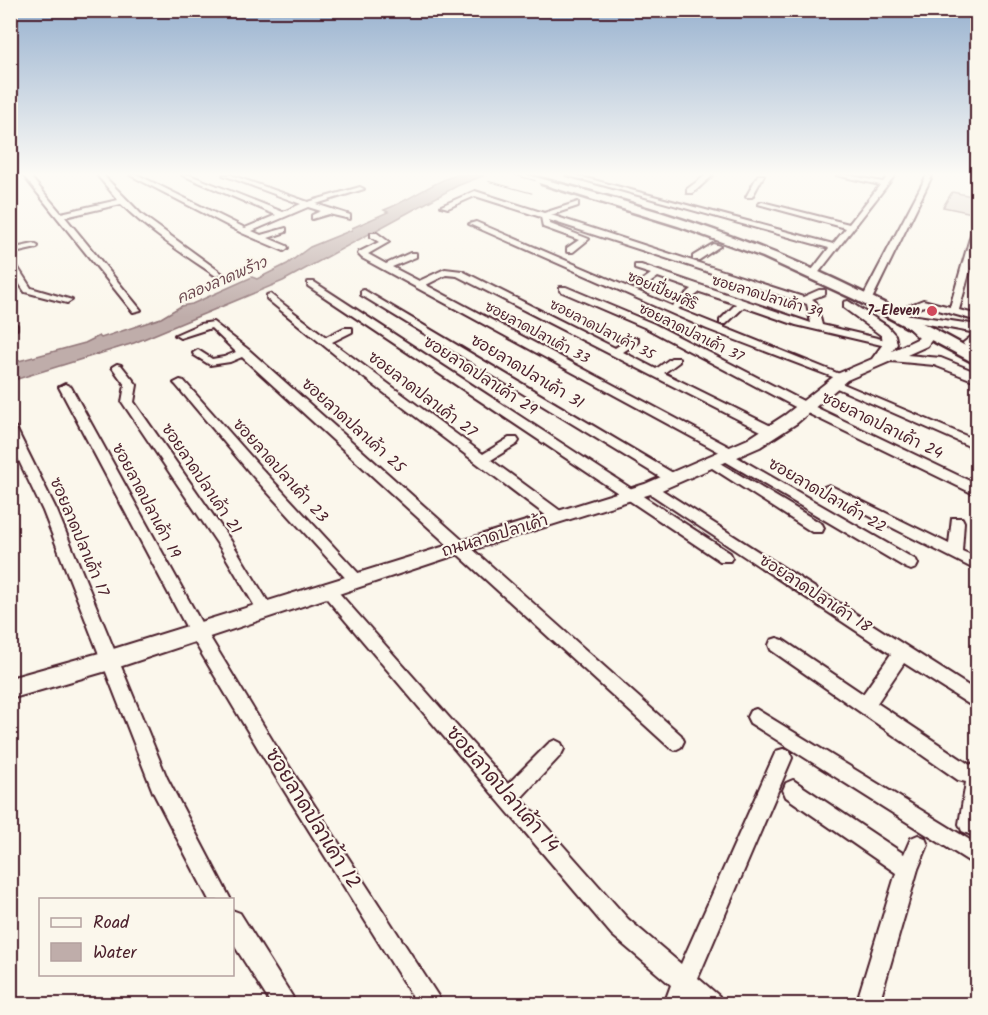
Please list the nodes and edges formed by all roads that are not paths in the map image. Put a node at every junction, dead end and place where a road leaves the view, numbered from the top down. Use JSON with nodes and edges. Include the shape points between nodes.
{"nodes":[{"id":1,"x":65,"y":222,"type":"edge"},
{"id":2,"x":146,"y":222,"type":"edge"},
{"id":3,"x":228,"y":222,"type":"edge"},
{"id":4,"x":266,"y":222,"type":"edge"},
{"id":5,"x":546,"y":222,"type":"edge"},
{"id":6,"x":567,"y":222,"type":"edge"},
{"id":7,"x":661,"y":222,"type":"edge"},
{"id":8,"x":668,"y":222,"type":"edge"},
{"id":9,"x":745,"y":222,"type":"edge"},
{"id":10,"x":834,"y":222,"type":"edge"},
{"id":11,"x":851,"y":222,"type":"edge"},
{"id":12,"x":906,"y":222,"type":"edge"},
{"id":13,"x":473,"y":224,"type":"dead end"},
{"id":14,"x":978,"y":224,"type":"edge"},
{"id":15,"x":848,"y":226,"type":"junction"},
{"id":16,"x":283,"y":230,"type":"dead end"},
{"id":17,"x":245,"y":231,"type":"junction"},
{"id":18,"x":374,"y":235,"type":"dead end"},
{"id":19,"x":825,"y":236,"type":"dead end"},
{"id":20,"x":260,"y":238,"type":"junction"},
{"id":21,"x":814,"y":241,"type":"junction"},
{"id":22,"x":33,"y":246,"type":"dead end"},
{"id":23,"x":716,"y":246,"type":"junction"},
{"id":24,"x":834,"y":247,"type":"junction"},
{"id":25,"x":284,"y":248,"type":"dead end"},
{"id":26,"x":570,"y":250,"type":"dead end"},
{"id":27,"x":651,"y":250,"type":"junction"},
{"id":28,"x":10,"y":252,"type":"edge"},
{"id":29,"x":413,"y":255,"type":"dead end"},
{"id":30,"x":696,"y":258,"type":"dead end"},
{"id":31,"x":10,"y":262,"type":"edge"},
{"id":32,"x":385,"y":267,"type":"junction"},
{"id":33,"x":219,"y":274,"type":"dead end"},
{"id":34,"x":657,"y":274,"type":"junction"},
{"id":35,"x":816,"y":275,"type":"junction"},
{"id":36,"x":797,"y":281,"type":"junction"},
{"id":37,"x":311,"y":284,"type":"dead end"},
{"id":38,"x":419,"y":285,"type":"junction"},
{"id":39,"x":637,"y":288,"type":"dead end"},
{"id":40,"x":562,"y":289,"type":"dead end"},
{"id":41,"x":697,"y":289,"type":"junction"},
{"id":42,"x":822,"y":292,"type":"junction"},
{"id":43,"x":364,"y":293,"type":"dead end"},
{"id":44,"x":270,"y":297,"type":"dead end"},
{"id":45,"x":867,"y":299,"type":"junction"},
{"id":46,"x":67,"y":300,"type":"dead end"},
{"id":47,"x":803,"y":300,"type":"junction"},
{"id":48,"x":742,"y":304,"type":"junction"},
{"id":49,"x":848,"y":304,"type":"junction"},
{"id":50,"x":676,"y":307,"type":"dead end"},
{"id":51,"x":136,"y":310,"type":"dead end"},
{"id":52,"x":954,"y":310,"type":"junction"},
{"id":53,"x":901,"y":316,"type":"junction"},
{"id":54,"x":978,"y":318,"type":"edge"},
{"id":55,"x":723,"y":322,"type":"dead end"},
{"id":56,"x":591,"y":324,"type":"dead end"},
{"id":57,"x":817,"y":327,"type":"junction"},
{"id":58,"x":978,"y":329,"type":"edge"},
{"id":59,"x":348,"y":330,"type":"dead end"},
{"id":60,"x":577,"y":332,"type":"junction"},
{"id":61,"x":180,"y":335,"type":"dead end"},
{"id":62,"x":978,"y":336,"type":"edge"},
{"id":63,"x":634,"y":340,"type":"dead end"},
{"id":64,"x":325,"y":341,"type":"junction"},
{"id":65,"x":922,"y":343,"type":"junction"},
{"id":66,"x":890,"y":344,"type":"junction"},
{"id":67,"x":245,"y":352,"type":"junction"},
{"id":68,"x":615,"y":352,"type":"junction"},
{"id":69,"x":198,"y":353,"type":"dead end"},
{"id":70,"x":879,"y":359,"type":"junction"},
{"id":71,"x":978,"y":359,"type":"edge"},
{"id":72,"x":675,"y":360,"type":"dead end"},
{"id":73,"x":117,"y":367,"type":"dead end"},
{"id":74,"x":657,"y":373,"type":"junction"},
{"id":75,"x":978,"y":377,"type":"edge"},
{"id":76,"x":838,"y":380,"type":"junction"},
{"id":77,"x":180,"y":383,"type":"dead end"},
{"id":78,"x":65,"y":387,"type":"dead end"},
{"id":79,"x":805,"y":407,"type":"junction"},
{"id":80,"x":10,"y":428,"type":"edge"},
{"id":81,"x":773,"y":432,"type":"junction"},
{"id":82,"x":513,"y":441,"type":"dead end"},
{"id":83,"x":978,"y":446,"type":"edge"},
{"id":84,"x":725,"y":458,"type":"junction"},
{"id":85,"x":481,"y":461,"type":"junction"},
{"id":86,"x":673,"y":479,"type":"junction"},
{"id":87,"x":651,"y":488,"type":"junction"},
{"id":88,"x":829,"y":490,"type":"dead end"},
{"id":89,"x":978,"y":491,"type":"edge"},
{"id":90,"x":631,"y":495,"type":"junction"},
{"id":91,"x":556,"y":516,"type":"junction"},
{"id":92,"x":957,"y":522,"type":"dead end"},
{"id":93,"x":817,"y":528,"type":"dead end"},
{"id":94,"x":461,"y":546,"type":"junction"},
{"id":95,"x":955,"y":554,"type":"junction"},
{"id":96,"x":725,"y":557,"type":"dead end"},
{"id":97,"x":911,"y":564,"type":"dead end"},
{"id":98,"x":978,"y":565,"type":"edge"},
{"id":99,"x":356,"y":580,"type":"junction"},
{"id":100,"x":327,"y":589,"type":"junction"},
{"id":101,"x":265,"y":610,"type":"junction"},
{"id":102,"x":197,"y":631,"type":"junction"},
{"id":103,"x":777,"y":645,"type":"dead end"},
{"id":104,"x":902,"y":652,"type":"junction"},
{"id":105,"x":110,"y":660,"type":"junction"},
{"id":106,"x":10,"y":689,"type":"edge"},
{"id":107,"x":978,"y":702,"type":"edge"},
{"id":108,"x":865,"y":705,"type":"junction"},
{"id":109,"x":756,"y":717,"type":"dead end"},
{"id":110,"x":675,"y":741,"type":"dead end"},
{"id":111,"x":555,"y":749,"type":"dead end"},
{"id":112,"x":783,"y":758,"type":"dead end"},
{"id":113,"x":971,"y":771,"type":"edge"},
{"id":114,"x":793,"y":790,"type":"dead end"},
{"id":115,"x":509,"y":797,"type":"junction"},
{"id":116,"x":973,"y":826,"type":"edge"},
{"id":117,"x":918,"y":845,"type":"dead end"},
{"id":118,"x":978,"y":857,"type":"edge"},
{"id":119,"x":908,"y":869,"type":"junction"},
{"id":120,"x":220,"y":898,"type":"edge"},
{"id":121,"x":234,"y":924,"type":"edge"},
{"id":122,"x":685,"y":982,"type":"junction"},
{"id":123,"x":284,"y":1005,"type":"edge"},
{"id":124,"x":430,"y":1005,"type":"edge"},
{"id":125,"x":675,"y":1005,"type":"edge"},
{"id":126,"x":711,"y":1005,"type":"edge"},
{"id":127,"x":868,"y":1005,"type":"edge"}],
"edges":[{"from":1,"to":51,"type":"street"},
{"from":2,"to":33,"type":"street"},
{"from":3,"to":17,"type":"street"},
{"from":4,"to":17,"type":"street"},
{"from":5,"to":26,"type":"street","via":[[585,239]]},
{"from":6,"to":27,"type":"street"},
{"from":7,"to":23,"type":"main road"},
{"from":8,"to":35,"type":"main road","via":[[734,241]]},
{"from":9,"to":21,"type":"street"},
{"from":10,"to":15,"type":"street"},
{"from":11,"to":15,"type":"street"},
{"from":12,"to":45,"type":"street"},
{"from":13,"to":76,"type":"street","name":"ซอยเปี่ยมศิริ"},
{"from":14,"to":52,"type":"street"},
{"from":15,"to":24,"type":"street"},
{"from":16,"to":20,"type":"street"},
{"from":17,"to":20,"type":"street"},
{"from":18,"to":32,"type":"street","name":"ซอยลาดปลาเค้า 33","via":[[385,242],[362,254]]},
{"from":19,"to":21,"type":"street"},
{"from":20,"to":25,"type":"street"},
{"from":21,"to":24,"type":"street"},
{"from":22,"to":28,"type":"street"},
{"from":23,"to":30,"type":"street"},
{"from":23,"to":36,"type":"main road"},
{"from":24,"to":35,"type":"street"},
{"from":27,"to":34,"type":"street","name":"ซอยลาดปลาเค้า 39","via":[[639,262]]},
{"from":27,"to":47,"type":"street"},
{"from":29,"to":32,"type":"street"},
{"from":31,"to":46,"type":"street","via":[[28,290]]},
{"from":32,"to":38,"type":"street","name":"ซอยลาดปลาเค้า 33"},
{"from":34,"to":39,"type":"street"},
{"from":34,"to":41,"type":"street","name":"ซอยลาดปลาเค้า 39"},
{"from":35,"to":36,"type":"main road","via":[[850,295],[841,298]]},
{"from":35,"to":45,"type":"main road"},
{"from":36,"to":42,"type":"main road"},
{"from":37,"to":90,"type":"street","name":"ซอยลาดปลาเค้า 29"},
{"from":38,"to":60,"type":"street","name":"ซอยลาดปลาเค้า 35","via":[[453,270]]},
{"from":38,"to":84,"type":"street","name":"ซอยลาดปลาเค้า 33"},
{"from":40,"to":79,"type":"street","name":"ซอยลาดปลาเค้า 37","via":[[650,326]]},
{"from":41,"to":48,"type":"street","name":"ซอยลาดปลาเค้า 39"},
{"from":41,"to":50,"type":"street"},
{"from":42,"to":47,"type":"street"},
{"from":42,"to":49,"type":"main road"},
{"from":43,"to":86,"type":"street","name":"ซอยลาดปลาเค้า 31"},
{"from":44,"to":64,"type":"street","name":"ซอยลาดปลาเค้า 27"},
{"from":45,"to":53,"type":"main road"},
{"from":47,"to":57,"type":"street","via":[[811,302]]},
{"from":48,"to":55,"type":"street"},
{"from":48,"to":57,"type":"street","name":"ซอยลาดปลาเค้า 39"},
{"from":49,"to":65,"type":"main road"},
{"from":49,"to":66,"type":"main road","via":[[882,329]]},
{"from":52,"to":53,"type":"street","via":[[919,303]]},
{"from":52,"to":54,"type":"street"},
{"from":53,"to":58,"type":"main road"},
{"from":53,"to":65,"type":"main road","via":[[924,334]]},
{"from":53,"to":71,"type":"main road"},
{"from":56,"to":60,"type":"street"},
{"from":57,"to":66,"type":"street","name":"ซอยลาดปลาเค้า 39"},
{"from":59,"to":64,"type":"street"},
{"from":60,"to":68,"type":"street","name":"ซอยลาดปลาเค้า 35"},
{"from":61,"to":67,"type":"street","name":"ซอยลาดปลาเค้า 25","via":[[213,325]]},
{"from":62,"to":71,"type":"main road","via":[[970,343]]},
{"from":63,"to":68,"type":"street"},
{"from":64,"to":85,"type":"street","name":"ซอยลาดปลาเค้า 27"},
{"from":65,"to":70,"type":"main road","name":"ถนนลาดปลาเค้า"},
{"from":65,"to":75,"type":"main road"},
{"from":66,"to":70,"type":"main road"},
{"from":67,"to":69,"type":"street","via":[[210,362]]},
{"from":67,"to":94,"type":"street","name":"ซอยลาดปลาเค้า 25"},
{"from":68,"to":74,"type":"street","name":"ซอยลาดปลาเค้า 35"},
{"from":70,"to":75,"type":"main road","via":[[923,358]]},
{"from":70,"to":76,"type":"main road","name":"ถนนลาดปลาเค้า"},
{"from":72,"to":74,"type":"street"},
{"from":73,"to":101,"type":"street","name":"ซอยลาดปลาเค้า 21","via":[[131,385],[128,402],[226,545]]},
{"from":74,"to":81,"type":"street","name":"ซอยลาดปลาเค้า 35"},
{"from":76,"to":79,"type":"main road","name":"ถนนลาดปลาเค้า"},
{"from":76,"to":83,"type":"street","name":"ซอยเปี่ยมศิริ"},
{"from":77,"to":99,"type":"street","name":"ซอยลาดปลาเค้า 23"},
{"from":78,"to":102,"type":"street","name":"ซอยลาดปลาเค้า 19"},
{"from":79,"to":81,"type":"main road","name":"ถนนลาดปลาเค้า"},
{"from":79,"to":89,"type":"street","name":"ซอยลาดปลาเค้า 24"},
{"from":80,"to":105,"type":"street","name":"ซอยลาดปลาเค้า 17","via":[[50,511]]},
{"from":81,"to":84,"type":"main road","name":"ถนนลาดปลาเค้า"},
{"from":82,"to":85,"type":"street"},
{"from":84,"to":86,"type":"main road","name":"ถนนลาดปลาเค้า"},
{"from":84,"to":93,"type":"street"},
{"from":84,"to":97,"type":"street","name":"ซอยลาดปลาเค้า 22"},
{"from":85,"to":91,"type":"street","name":"ซอยลาดปลาเค้า 27"},
{"from":86,"to":87,"type":"main road","name":"ถนนลาดปลาเค้า"},
{"from":87,"to":90,"type":"main road","name":"ถนนลาดปลาเค้า"},
{"from":87,"to":104,"type":"street","name":"ซอยลาดปลาเค้า 18"},
{"from":88,"to":95,"type":"street"},
{"from":90,"to":91,"type":"main road","name":"ถนนลาดปลาเค้า"},
{"from":90,"to":96,"type":"street","name":"ซอยลาดปลาเค้า 29"},
{"from":91,"to":94,"type":"main road","name":"ถนนลาดปลาเค้า"},
{"from":92,"to":95,"type":"street"},
{"from":94,"to":99,"type":"main road","name":"ถนนลาดปลาเค้า"},
{"from":94,"to":110,"type":"street","name":"ซอยลาดปลาเค้า 25"},
{"from":95,"to":98,"type":"street"},
{"from":99,"to":100,"type":"main road","name":"ถนนลาดปลาเค้า"},
{"from":100,"to":101,"type":"main road","name":"ถนนลาดปลาเค้า"},
{"from":100,"to":115,"type":"street","name":"ซอยลาดปลาเค้า 14"},
{"from":101,"to":102,"type":"main road","name":"ถนนลาดปลาเค้า"},
{"from":102,"to":105,"type":"main road","name":"ถนนลาดปลาเค้า"},
{"from":102,"to":124,"type":"street","name":"ซอยลาดปลาเค้า 12"},
{"from":103,"to":108,"type":"street"},
{"from":104,"to":107,"type":"street","name":"ซอยลาดปลาเค้า 18"},
{"from":104,"to":108,"type":"street"},
{"from":105,"to":106,"type":"main road","name":"ถนนลาดปลาเค้า"},
{"from":105,"to":120,"type":"street","name":"ซอยลาดปลาเค้า 17","via":[[160,785]]},
{"from":108,"to":113,"type":"street"},
{"from":109,"to":118,"type":"street"},
{"from":111,"to":115,"type":"street"},
{"from":112,"to":122,"type":"street"},
{"from":113,"to":116,"type":"street"},
{"from":114,"to":119,"type":"street"},
{"from":115,"to":122,"type":"street","name":"ซอยลาดปลาเค้า 14","via":[[620,927]]},
{"from":117,"to":119,"type":"street"},
{"from":119,"to":127,"type":"street"},
{"from":121,"to":123,"type":"street"},
{"from":122,"to":125,"type":"street"},
{"from":122,"to":126,"type":"street","name":"ซอยลาดปลาเค้า 14"}]}
